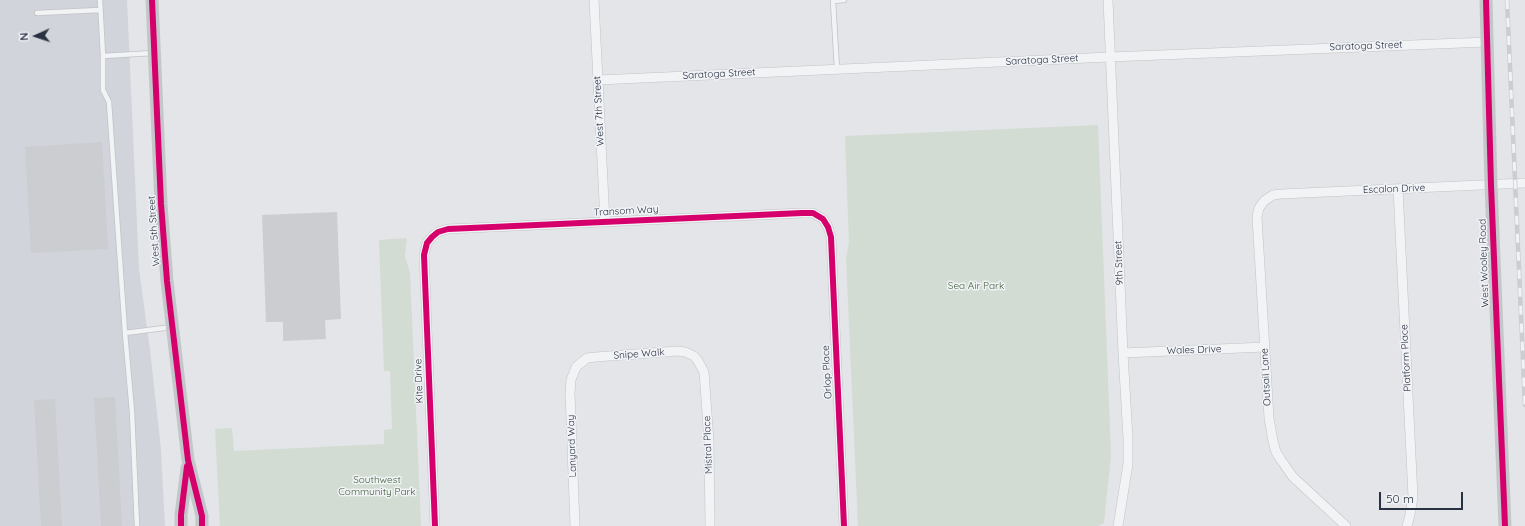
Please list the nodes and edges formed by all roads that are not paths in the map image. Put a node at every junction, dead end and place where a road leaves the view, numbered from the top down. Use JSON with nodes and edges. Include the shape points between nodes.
{"nodes":[{"id":1,"x":100,"y":0,"type":"edge"},
{"id":2,"x":152,"y":0,"type":"edge"},
{"id":3,"x":594,"y":0,"type":"edge"},
{"id":4,"x":844,"y":0,"type":"edge"},
{"id":5,"x":1108,"y":0,"type":"edge"},
{"id":6,"x":1486,"y":0,"type":"edge"},
{"id":7,"x":100,"y":10,"type":"junction"},
{"id":8,"x":37,"y":13,"type":"dead end"},
{"id":9,"x":1487,"y":42,"type":"junction"},
{"id":10,"x":155,"y":53,"type":"junction"},
{"id":11,"x":103,"y":56,"type":"junction"},
{"id":12,"x":1110,"y":56,"type":"junction"},
{"id":13,"x":837,"y":69,"type":"junction"},
{"id":14,"x":598,"y":80,"type":"junction"},
{"id":15,"x":1525,"y":183,"type":"edge"},
{"id":16,"x":1491,"y":185,"type":"junction"},
{"id":17,"x":1398,"y":189,"type":"junction"},
{"id":18,"x":1264,"y":201,"type":"joint"},
{"id":19,"x":823,"y":219,"type":"joint"},
{"id":20,"x":605,"y":222,"type":"junction"},
{"id":21,"x":432,"y":237,"type":"joint"},
{"id":22,"x":172,"y":327,"type":"junction"},
{"id":23,"x":125,"y":333,"type":"junction"},
{"id":24,"x":1265,"y":347,"type":"junction"},
{"id":25,"x":1123,"y":354,"type":"junction"},
{"id":26,"x":701,"y":365,"type":"joint"},
{"id":27,"x":576,"y":367,"type":"joint"},
{"id":28,"x":188,"y":460,"type":"junction"},
{"id":29,"x":137,"y":526,"type":"edge"},
{"id":30,"x":181,"y":526,"type":"edge"},
{"id":31,"x":202,"y":526,"type":"edge"},
{"id":32,"x":435,"y":526,"type":"edge"},
{"id":33,"x":576,"y":526,"type":"edge"},
{"id":34,"x":710,"y":526,"type":"edge"},
{"id":35,"x":844,"y":526,"type":"edge"},
{"id":36,"x":1118,"y":526,"type":"edge"},
{"id":37,"x":1346,"y":526,"type":"edge"},
{"id":38,"x":1407,"y":526,"type":"edge"},
{"id":39,"x":1505,"y":526,"type":"edge"}],
"edges":[{"from":1,"to":7,"type":"lane"},
{"from":2,"to":10,"type":"main road","name":"West 5th Street"},
{"from":3,"to":14,"type":"street","name":"West 7th Street"},
{"from":4,"to":13,"type":"lane","via":[[833,0]]},
{"from":5,"to":12,"type":"street","name":"9th Street"},
{"from":6,"to":9,"type":"main road","name":"West Wooley Road"},
{"from":7,"to":8,"type":"lane"},
{"from":7,"to":11,"type":"lane"},
{"from":9,"to":12,"type":"street","name":"Saratoga Street"},
{"from":9,"to":16,"type":"main road","name":"West Wooley Road"},
{"from":10,"to":11,"type":"lane"},
{"from":10,"to":22,"type":"main road","name":"West 5th Street","via":[[161,204]]},
{"from":11,"to":23,"type":"lane","via":[[103,90],[108,102]]},
{"from":12,"to":13,"type":"street","name":"Saratoga Street"},
{"from":12,"to":25,"type":"street","name":"9th Street"},
{"from":13,"to":14,"type":"street","name":"Saratoga Street"},
{"from":14,"to":20,"type":"street","name":"West 7th Street"},
{"from":15,"to":16,"type":"street","name":"Escalon Drive"},
{"from":16,"to":17,"type":"street","name":"Escalon Drive"},
{"from":16,"to":39,"type":"main road","name":"West Wooley Road"},
{"from":17,"to":18,"type":"street","name":"Escalon Drive","via":[[1282,194],[1273,195]]},
{"from":17,"to":38,"type":"street","name":"Platform Place","via":[[1413,497]]},
{"from":18,"to":24,"type":"street","name":"Outsail Lane","via":[[1257,217]]},
{"from":19,"to":20,"type":"street","name":"Transom Way","via":[[813,214],[802,213]]},
{"from":19,"to":35,"type":"street","name":"Orlop Place","via":[[831,237]]},
{"from":20,"to":21,"type":"street","name":"Transom Way","via":[[448,229]]},
{"from":21,"to":32,"type":"street","name":"Kite Drive","via":[[424,255]]},
{"from":22,"to":23,"type":"lane"},
{"from":22,"to":28,"type":"main road","name":"West 5th Street"},
{"from":23,"to":29,"type":"lane","via":[[132,412]]},
{"from":24,"to":25,"type":"street","name":"Wales Drive"},
{"from":24,"to":37,"type":"street","name":"Outsail Lane","via":[[1269,418],[1276,452],[1299,483]]},
{"from":25,"to":36,"type":"street","name":"9th Street","via":[[1128,457]]},
{"from":26,"to":27,"type":"street","name":"Snipe Walk","via":[[694,356],[677,351],[587,358]]},
{"from":26,"to":34,"type":"street","name":"Mistral Place","via":[[706,387]]},
{"from":27,"to":33,"type":"street","name":"Lanyard Way","via":[[570,393]]},
{"from":28,"to":30,"type":"main road","name":"West 5th Street"},
{"from":28,"to":31,"type":"main road","name":"West 5th Street","via":[[202,516]]}]}
